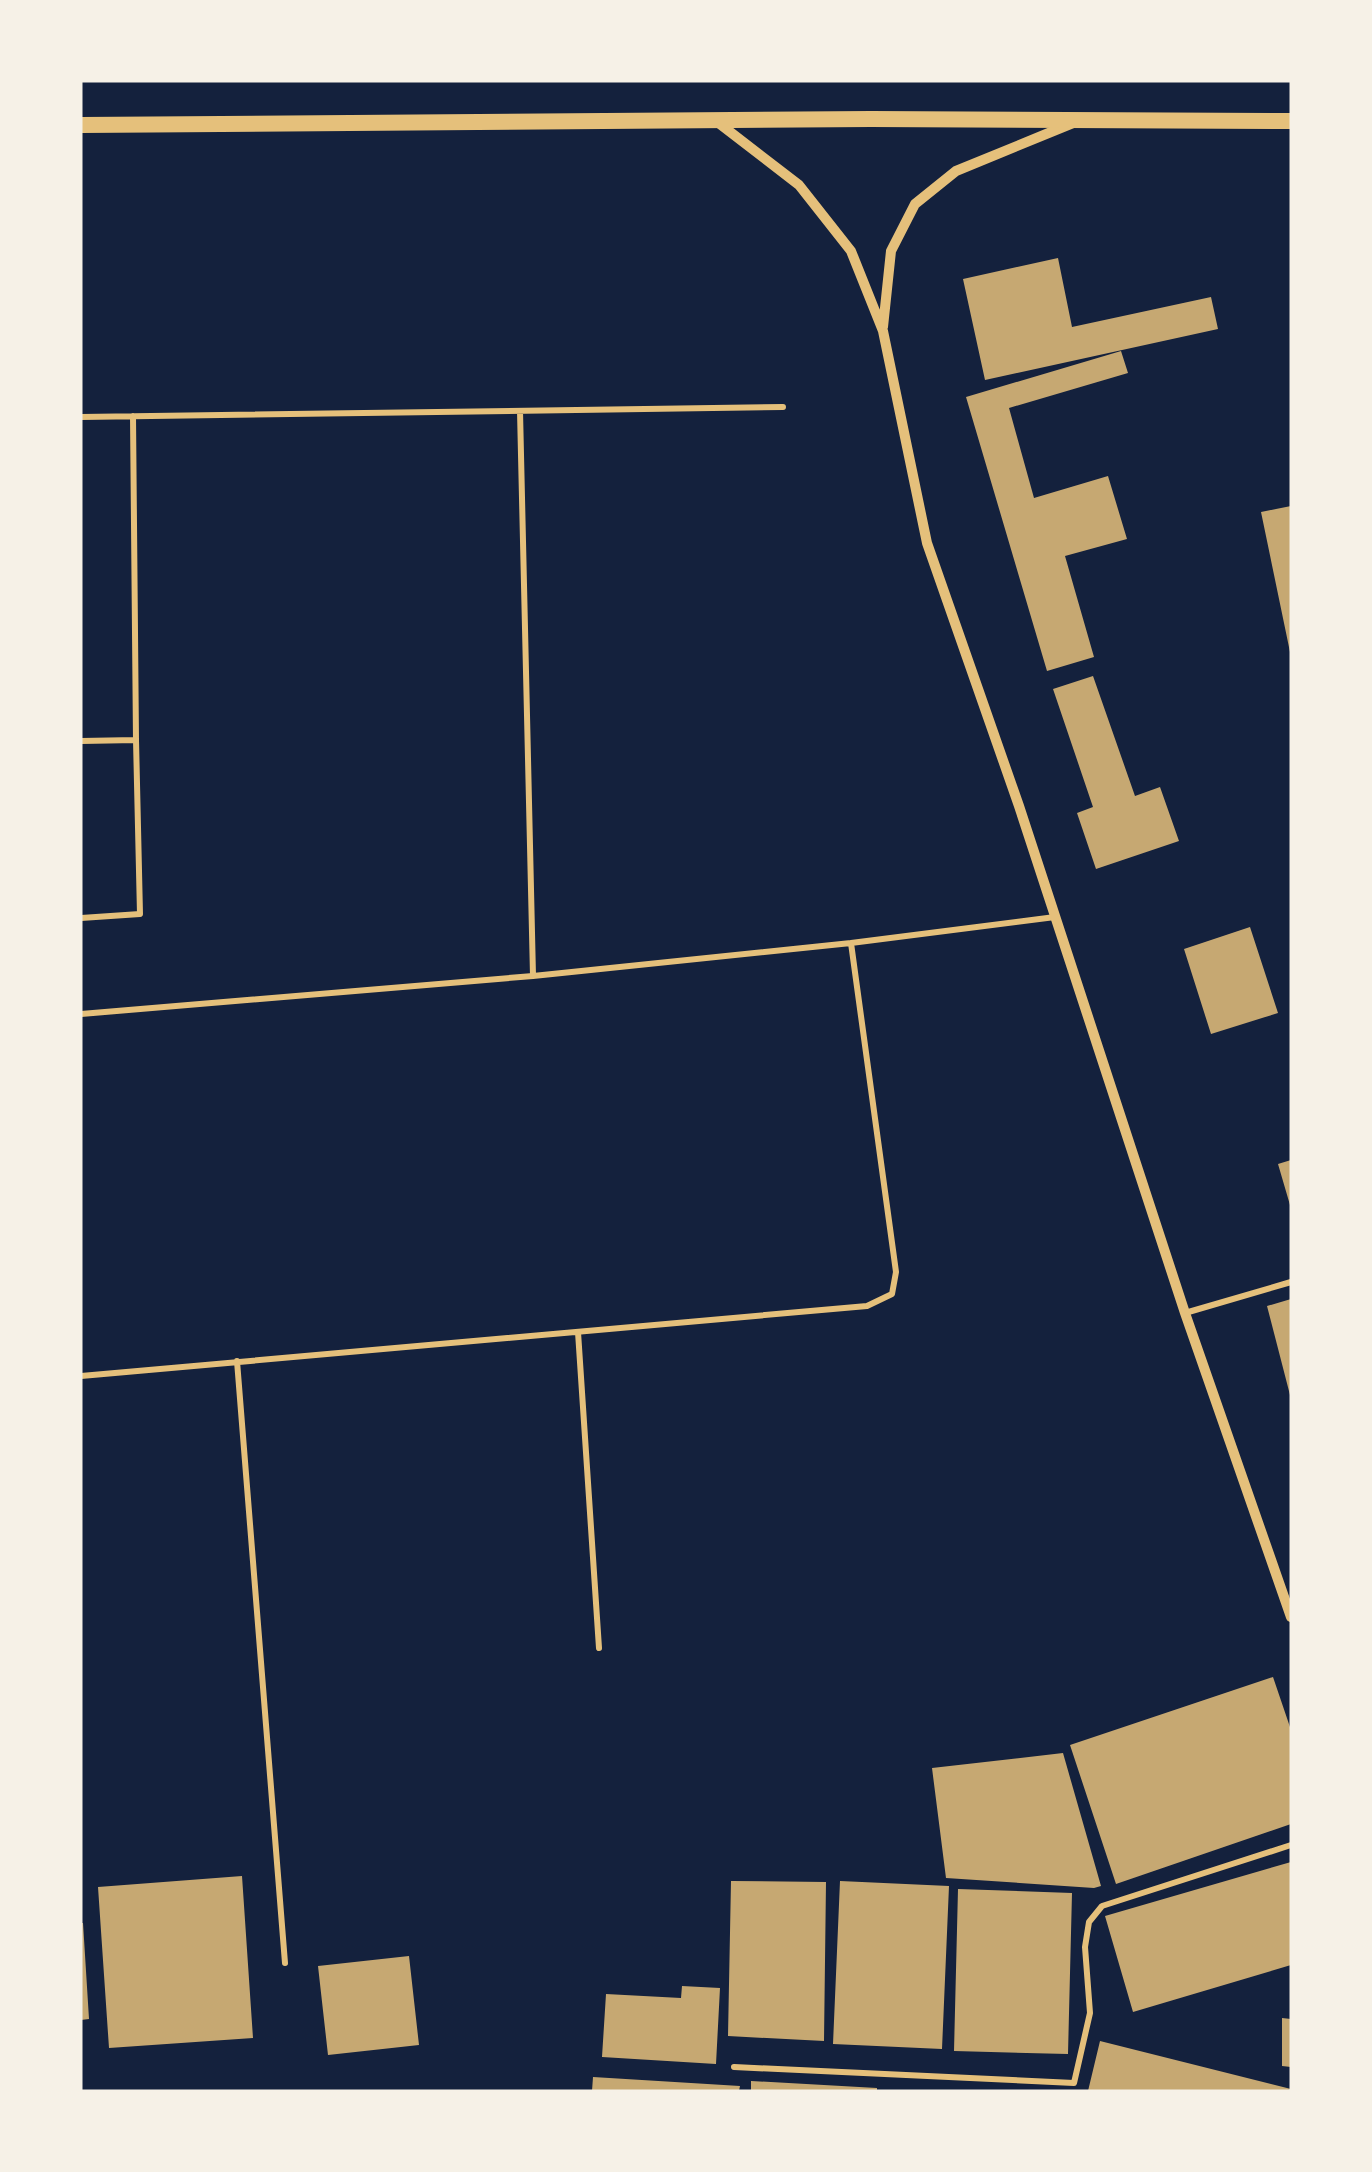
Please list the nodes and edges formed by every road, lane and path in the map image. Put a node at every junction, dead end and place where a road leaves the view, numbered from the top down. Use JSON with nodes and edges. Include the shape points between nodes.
{"nodes":[{"id":1,"x":714,"y":120,"type":"junction"},
{"id":2,"x":1082,"y":120,"type":"junction"},
{"id":3,"x":1291,"y":121,"type":"edge"},
{"id":4,"x":81,"y":125,"type":"edge"},
{"id":5,"x":883,"y":331,"type":"junction"},
{"id":6,"x":783,"y":407,"type":"dead end"},
{"id":7,"x":520,"y":411,"type":"junction"},
{"id":8,"x":133,"y":416,"type":"junction"},
{"id":9,"x":81,"y":417,"type":"edge"},
{"id":10,"x":136,"y":740,"type":"junction"},
{"id":11,"x":81,"y":741,"type":"edge"},
{"id":12,"x":1055,"y":917,"type":"junction"},
{"id":13,"x":81,"y":918,"type":"edge"},
{"id":14,"x":851,"y":943,"type":"junction"},
{"id":15,"x":533,"y":976,"type":"junction"},
{"id":16,"x":81,"y":1014,"type":"edge"},
{"id":17,"x":1291,"y":1282,"type":"edge"},
{"id":18,"x":1185,"y":1313,"type":"junction"},
{"id":19,"x":578,"y":1332,"type":"junction"},
{"id":20,"x":237,"y":1361,"type":"junction"},
{"id":21,"x":81,"y":1376,"type":"edge"},
{"id":22,"x":1291,"y":1617,"type":"edge"},
{"id":23,"x":599,"y":1648,"type":"dead end"},
{"id":24,"x":1291,"y":1845,"type":"edge"},
{"id":25,"x":285,"y":1963,"type":"dead end"},
{"id":26,"x":734,"y":2067,"type":"dead end"},
{"id":27,"x":1074,"y":2083,"type":"junction"},
{"id":28,"x":1072,"y":2091,"type":"edge"}],
"edges":[{"from":1,"to":2,"type":"highway"},
{"from":1,"to":4,"type":"highway"},
{"from":1,"to":5,"type":"street","via":[[799,185],[851,251]]},
{"from":2,"to":3,"type":"highway"},
{"from":2,"to":5,"type":"street","via":[[956,171],[915,204],[891,251]]},
{"from":5,"to":12,"type":"street","via":[[927,543]]},
{"from":6,"to":7,"type":"street"},
{"from":7,"to":8,"type":"street"},
{"from":7,"to":15,"type":"street"},
{"from":8,"to":9,"type":"street"},
{"from":8,"to":10,"type":"street"},
{"from":10,"to":11,"type":"street"},
{"from":10,"to":13,"type":"street","via":[[140,914]]},
{"from":12,"to":14,"type":"street"},
{"from":12,"to":18,"type":"street"},
{"from":14,"to":15,"type":"street"},
{"from":14,"to":19,"type":"street","via":[[896,1272],[892,1294],[867,1306]]},
{"from":15,"to":16,"type":"street"},
{"from":17,"to":18,"type":"street"},
{"from":18,"to":22,"type":"street"},
{"from":19,"to":20,"type":"street"},
{"from":19,"to":23,"type":"street"},
{"from":20,"to":21,"type":"street"},
{"from":20,"to":25,"type":"street"},
{"from":24,"to":27,"type":"street","via":[[1102,1906],[1089,1922],[1085,1947],[1090,2013]]},
{"from":26,"to":27,"type":"street"},
{"from":27,"to":28,"type":"street"}]}
